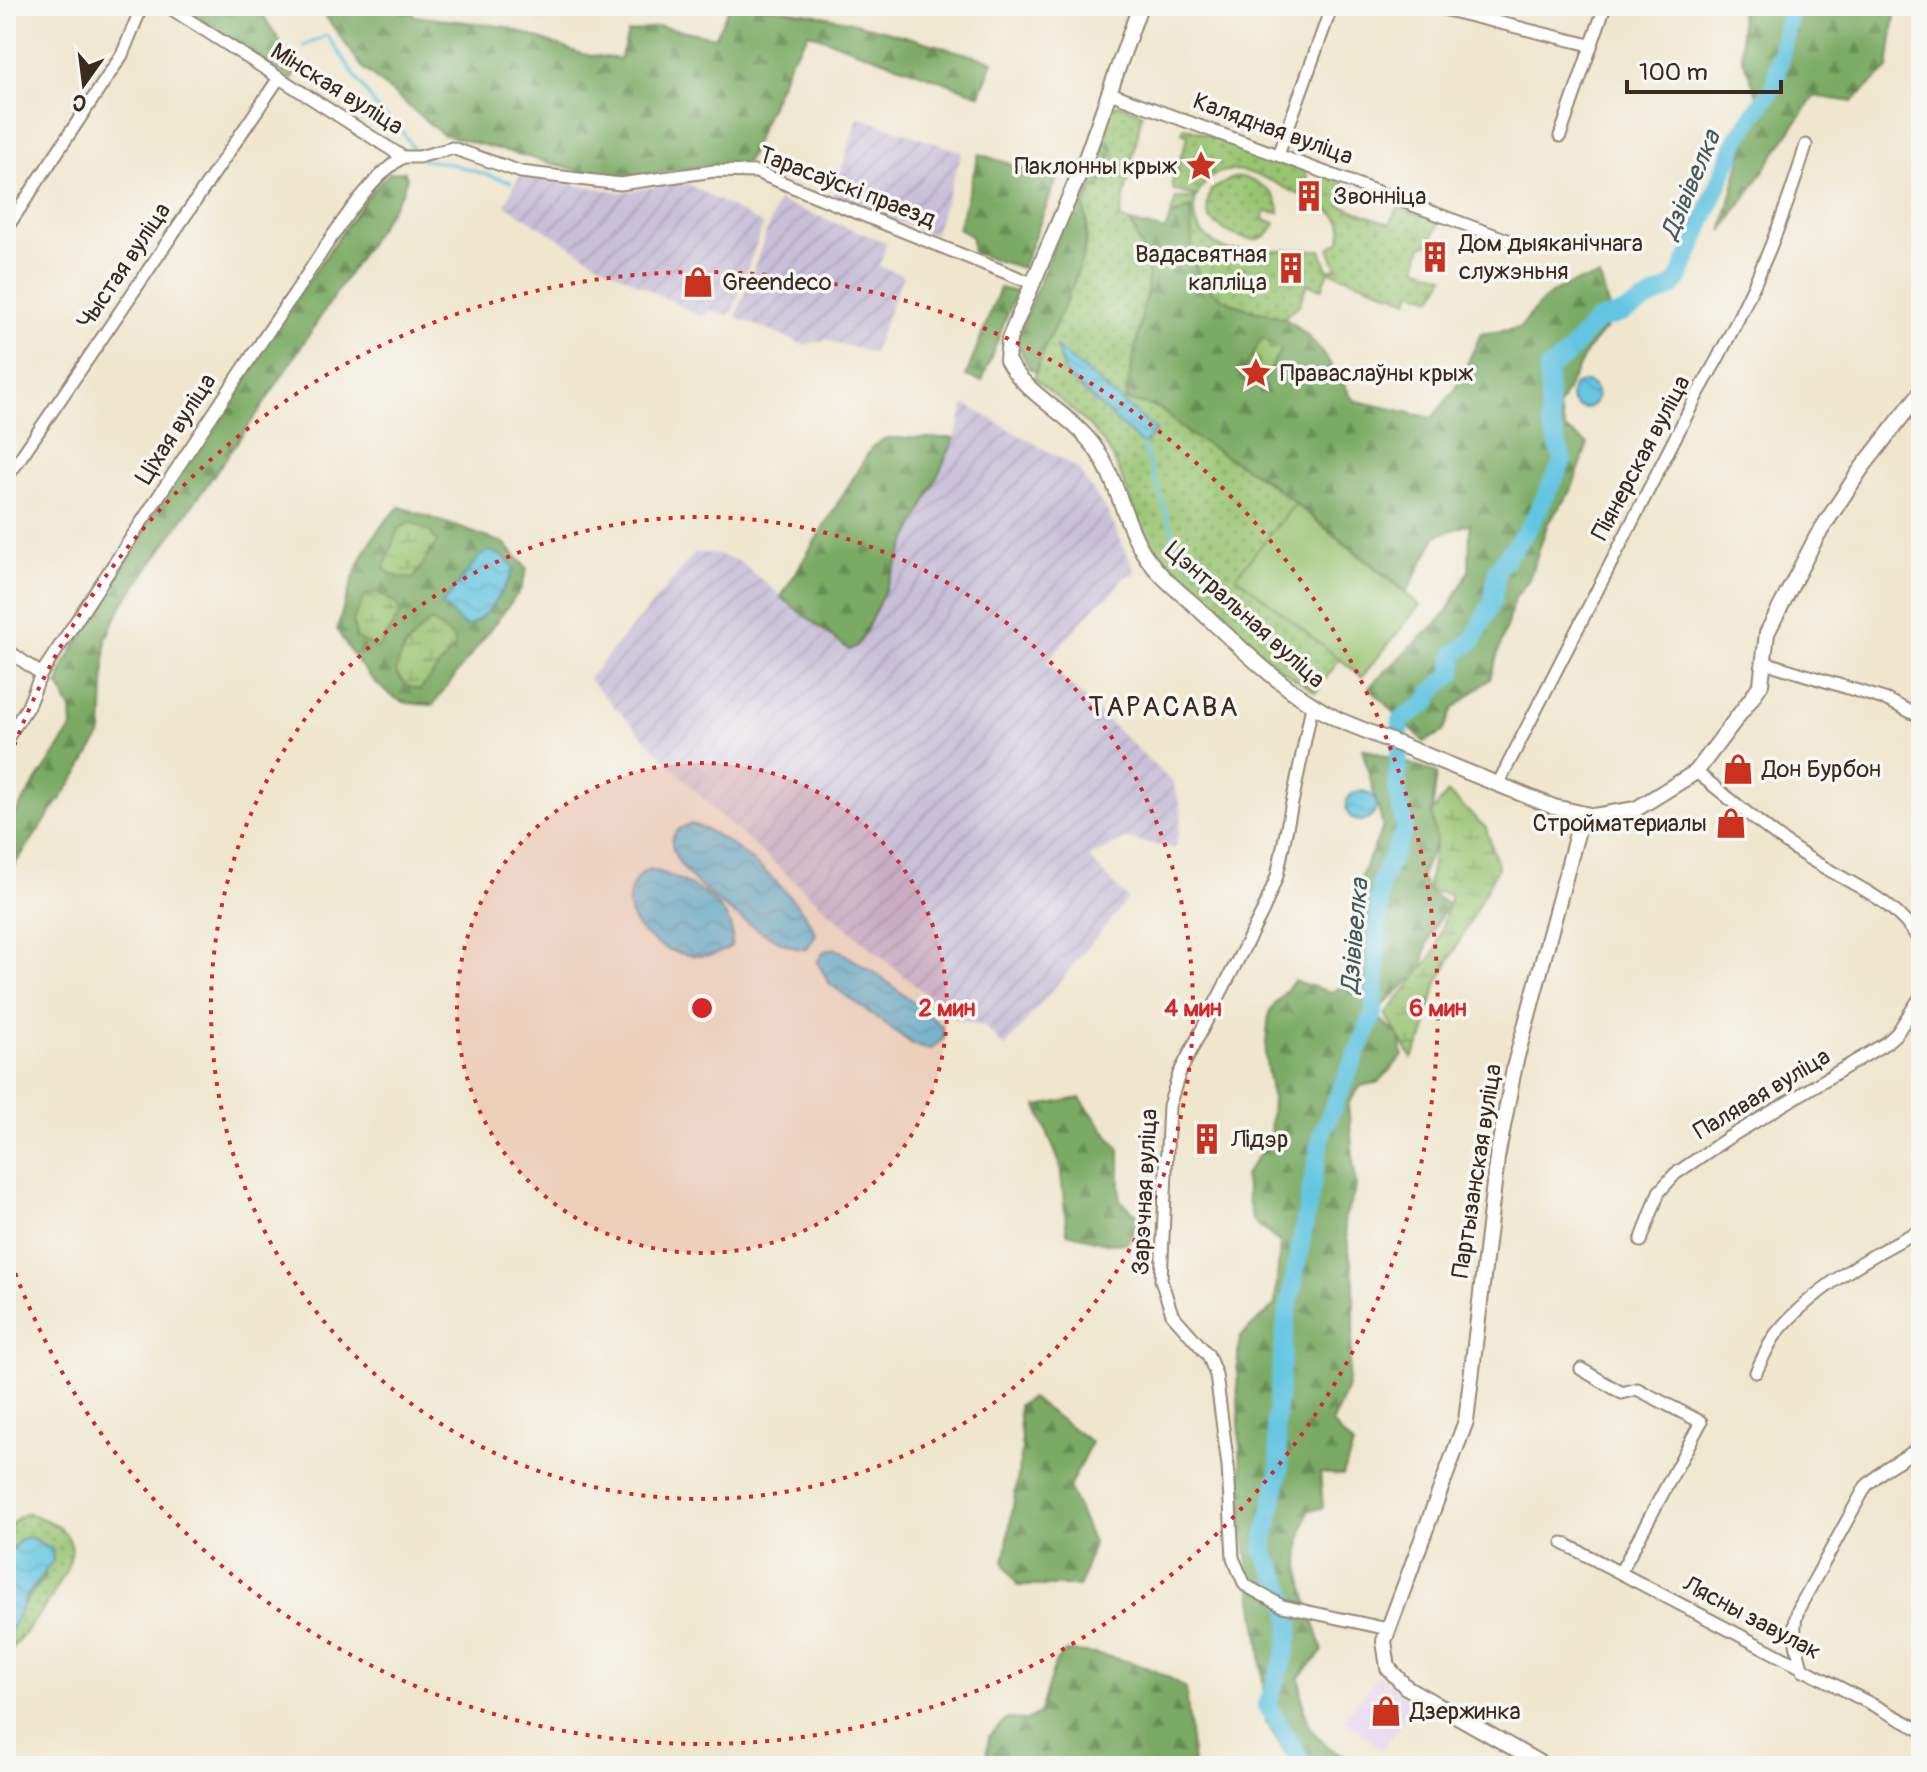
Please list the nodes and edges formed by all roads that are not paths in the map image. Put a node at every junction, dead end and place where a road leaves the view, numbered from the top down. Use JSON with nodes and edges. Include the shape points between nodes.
{"nodes":[{"id":1,"x":142,"y":6,"type":"edge"},
{"id":2,"x":167,"y":6,"type":"edge"},
{"id":3,"x":1140,"y":6,"type":"edge"},
{"id":4,"x":1332,"y":6,"type":"edge"},
{"id":5,"x":1431,"y":6,"type":"edge"},
{"id":6,"x":1605,"y":6,"type":"edge"},
{"id":7,"x":1590,"y":45,"type":"junction"},
{"id":8,"x":279,"y":78,"type":"junction"},
{"id":9,"x":1110,"y":93,"type":"junction"},
{"id":10,"x":1560,"y":136,"type":"dead end"},
{"id":11,"x":1806,"y":145,"type":"dead end"},
{"id":12,"x":1278,"y":155,"type":"junction"},
{"id":13,"x":403,"y":157,"type":"junction"},
{"id":14,"x":6,"y":229,"type":"edge"},
{"id":15,"x":1510,"y":241,"type":"dead end"},
{"id":16,"x":1034,"y":284,"type":"junction"},
{"id":17,"x":1921,"y":392,"type":"edge"},
{"id":18,"x":6,"y":479,"type":"edge"},
{"id":19,"x":6,"y":649,"type":"edge"},
{"id":20,"x":1764,"y":662,"type":"junction"},
{"id":21,"x":41,"y":674,"type":"junction"},
{"id":22,"x":1312,"y":706,"type":"junction"},
{"id":23,"x":1921,"y":717,"type":"edge"},
{"id":24,"x":6,"y":740,"type":"edge"},
{"id":25,"x":1696,"y":772,"type":"junction"},
{"id":26,"x":1498,"y":784,"type":"junction"},
{"id":27,"x":1582,"y":815,"type":"junction"},
{"id":28,"x":1921,"y":943,"type":"edge"},
{"id":29,"x":1921,"y":996,"type":"edge"},
{"id":30,"x":1921,"y":1230,"type":"edge"},
{"id":31,"x":1641,"y":1241,"type":"dead end"},
{"id":32,"x":1581,"y":1369,"type":"dead end"},
{"id":33,"x":1756,"y":1372,"type":"dead end"},
{"id":34,"x":1921,"y":1447,"type":"edge"},
{"id":35,"x":1563,"y":1543,"type":"dead end"},
{"id":36,"x":1620,"y":1573,"type":"junction"},
{"id":37,"x":1388,"y":1629,"type":"junction"},
{"id":38,"x":1803,"y":1671,"type":"junction"},
{"id":39,"x":1921,"y":1730,"type":"edge"},
{"id":40,"x":1545,"y":1766,"type":"edge"}],
"edges":[{"from":1,"to":14,"type":"street","via":[[114,67]]},
{"from":2,"to":8,"type":"street","name":"Мінская вуліца"},
{"from":3,"to":9,"type":"street","name":"Цэнтральная вуліца"},
{"from":4,"to":12,"type":"street"},
{"from":5,"to":7,"type":"street"},
{"from":6,"to":7,"type":"street"},
{"from":7,"to":10,"type":"street"},
{"from":8,"to":13,"type":"street","name":"Мінская вуліца"},
{"from":8,"to":18,"type":"street","name":"Чыстая вуліца"},
{"from":9,"to":12,"type":"street","name":"Калядная вуліца"},
{"from":9,"to":16,"type":"street","name":"Цэнтральная вуліца"},
{"from":11,"to":26,"type":"street","name":"Піянерская вуліца","via":[[1788,208],[1733,336],[1696,397]]},
{"from":12,"to":15,"type":"street","name":"Калядная вуліца"},
{"from":13,"to":16,"type":"street","name":"Тарасаўскі праезд","via":[[452,148],[521,172],[620,184],[714,171],[756,172]]},
{"from":13,"to":21,"type":"street","name":"Ціхая вуліца","via":[[386,169],[307,275]]},
{"from":16,"to":22,"type":"street","name":"Цэнтральная вуліца","via":[[1009,339],[1007,360],[1014,372],[1097,451],[1115,480],[1138,543],[1161,575]]},
{"from":17,"to":20,"type":"street","via":[[1817,536],[1767,633]]},
{"from":19,"to":21,"type":"street"},
{"from":20,"to":23,"type":"street","via":[[1887,700]]},
{"from":20,"to":25,"type":"street","via":[[1761,684]]},
{"from":21,"to":24,"type":"street","name":"Ціхая вуліца"},
{"from":22,"to":26,"type":"street","name":"Цэнтральная вуліца"},
{"from":22,"to":37,"type":"street","name":"Зарэчная вуліца","via":[[1277,876],[1179,1074],[1169,1106],[1161,1280],[1172,1314],[1208,1355],[1216,1375],[1233,1558],[1245,1585],[1289,1608]]},
{"from":25,"to":27,"type":"street","via":[[1630,812]]},
{"from":25,"to":28,"type":"street","via":[[1800,852],[1906,918]]},
{"from":26,"to":27,"type":"street","name":"Цэнтральная вуліца"},
{"from":27,"to":37,"type":"street","name":"Партызанская вуліца","via":[[1515,1064],[1497,1158],[1466,1421]]},
{"from":29,"to":31,"type":"street","name":"Палявая вуліца","via":[[1886,1043],[1675,1174],[1659,1192]]},
{"from":30,"to":33,"type":"street","via":[[1860,1264],[1792,1316],[1774,1336]]},
{"from":32,"to":36,"type":"street","via":[[1622,1393],[1637,1389],[1701,1422]]},
{"from":34,"to":38,"type":"street","via":[[1866,1486],[1799,1608],[1794,1639]]},
{"from":35,"to":36,"type":"street","name":"Лясны завулак"},
{"from":36,"to":38,"type":"street","name":"Лясны завулак"},
{"from":37,"to":40,"type":"street","name":"Партызанская вуліца","via":[[1388,1668],[1424,1700]]},
{"from":38,"to":39,"type":"street","name":"Лясны завулак"}]}
